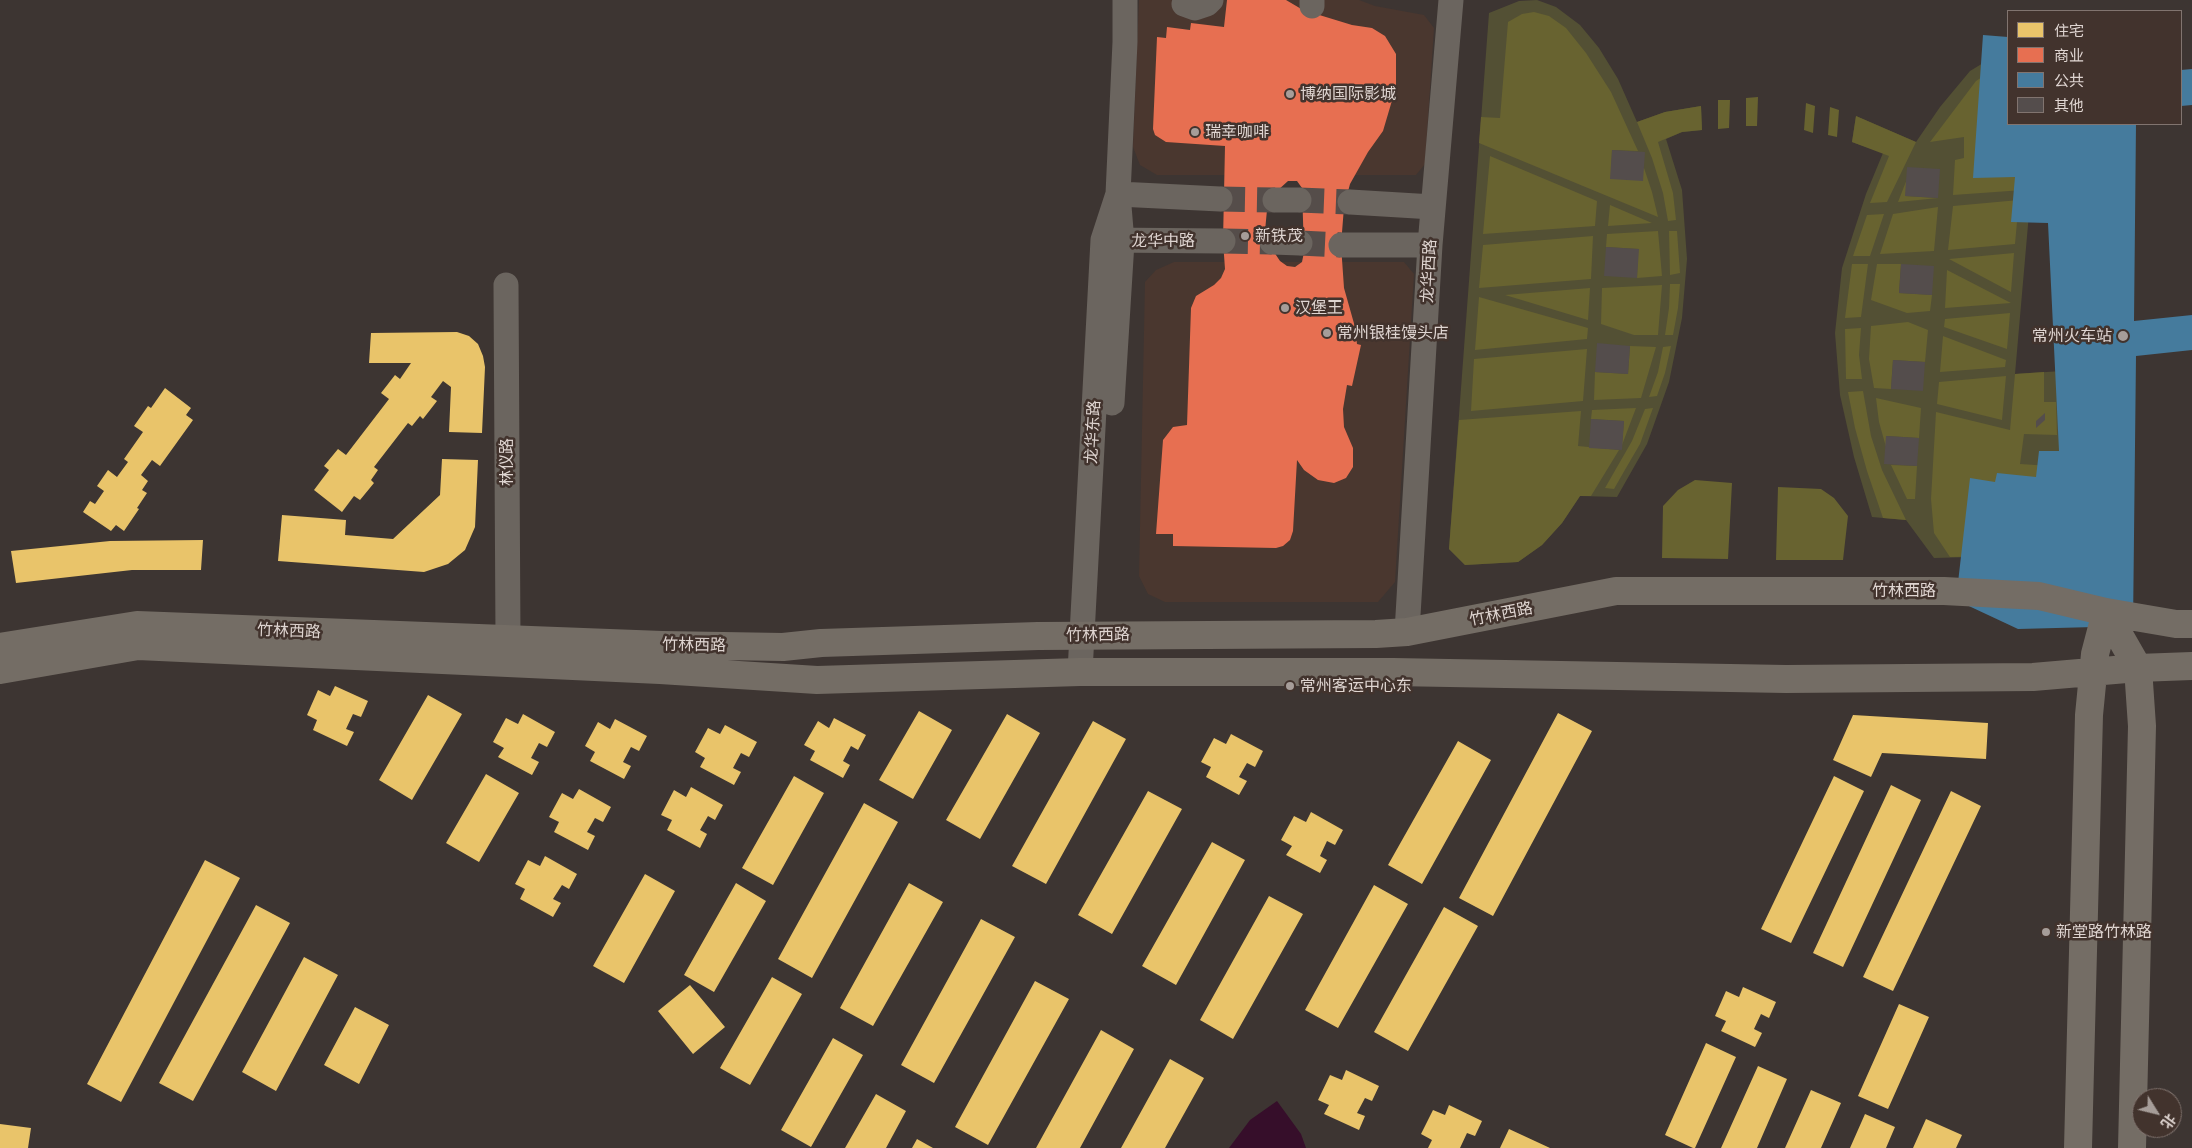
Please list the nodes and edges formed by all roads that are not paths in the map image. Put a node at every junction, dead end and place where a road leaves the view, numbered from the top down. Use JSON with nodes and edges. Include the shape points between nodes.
{"nodes":[{"id":1,"x":1125,"y":0,"type":"edge"},
{"id":2,"x":1211,"y":0,"type":"edge"},
{"id":3,"x":1451,"y":0,"type":"edge"},
{"id":4,"x":1184,"y":4,"type":"dead end"},
{"id":5,"x":1118,"y":194,"type":"junction"},
{"id":6,"x":1220,"y":198,"type":"tunnel mouth"},
{"id":7,"x":1350,"y":202,"type":"tunnel mouth"},
{"id":8,"x":1433,"y":207,"type":"junction"},
{"id":9,"x":1112,"y":241,"type":"junction"},
{"id":10,"x":1223,"y":241,"type":"tunnel mouth"},
{"id":11,"x":1272,"y":242,"type":"tunnel mouth"},
{"id":12,"x":1300,"y":243,"type":"tunnel mouth"},
{"id":13,"x":1341,"y":245,"type":"tunnel mouth"},
{"id":14,"x":1430,"y":246,"type":"junction"},
{"id":15,"x":506,"y":285,"type":"dead end"},
{"id":16,"x":2106,"y":612,"type":"junction"},
{"id":17,"x":2192,"y":624,"type":"edge"},
{"id":18,"x":1407,"y":632,"type":"junction"},
{"id":19,"x":1089,"y":635,"type":"junction"},
{"id":20,"x":508,"y":639,"type":"junction"},
{"id":21,"x":0,"y":648,"type":"edge"},
{"id":22,"x":2094,"y":663,"type":"junction"},
{"id":23,"x":2192,"y":666,"type":"edge"},
{"id":24,"x":2138,"y":668,"type":"junction"},
{"id":25,"x":0,"y":670,"type":"edge"},
{"id":26,"x":1088,"y":672,"type":"junction"},
{"id":27,"x":2078,"y":1148,"type":"edge"},
{"id":28,"x":2132,"y":1148,"type":"edge"}],
"edges":[{"from":1,"to":5,"type":"street","name":"龙华东路"},
{"from":2,"to":4,"type":"street","via":[[1195,8]]},
{"from":3,"to":8,"type":"street","name":"龙华西路"},
{"from":5,"to":6,"type":"street"},
{"from":5,"to":9,"type":"street","name":"龙华东路"},
{"from":7,"to":8,"type":"street"},
{"from":8,"to":14,"type":"street","name":"龙华西路"},
{"from":9,"to":10,"type":"street","name":"龙华中路"},
{"from":9,"to":19,"type":"street","name":"龙华东路"},
{"from":11,"to":12,"type":"street"},
{"from":13,"to":14,"type":"street"},
{"from":14,"to":18,"type":"street","name":"龙华西路"},
{"from":15,"to":20,"type":"street","name":"林仪路"},
{"from":16,"to":17,"type":"main road","name":"竹林西路"},
{"from":16,"to":18,"type":"main road","name":"竹林西路","via":[[2039,596],[1953,592],[1616,591]]},
{"from":16,"to":22,"type":"main road"},
{"from":16,"to":24,"type":"main road"},
{"from":18,"to":19,"type":"main road","name":"竹林西路"},
{"from":19,"to":20,"type":"main road","name":"竹林西路","via":[[831,642],[782,647]]},
{"from":19,"to":26,"type":"street","name":"龙华东路"},
{"from":20,"to":21,"type":"main road","name":"竹林西路","via":[[137,625]]},
{"from":22,"to":24,"type":"main road","name":"竹林西路"},
{"from":22,"to":26,"type":"main road","name":"竹林西路","via":[[2033,677],[1786,679],[1393,672]]},
{"from":22,"to":27,"type":"main road","via":[[2089,715]]},
{"from":23,"to":24,"type":"main road","name":"竹林西路"},
{"from":24,"to":28,"type":"main road","via":[[2142,726]]},
{"from":25,"to":26,"type":"main road","name":"竹林西路","via":[[138,646],[818,680]]}]}
